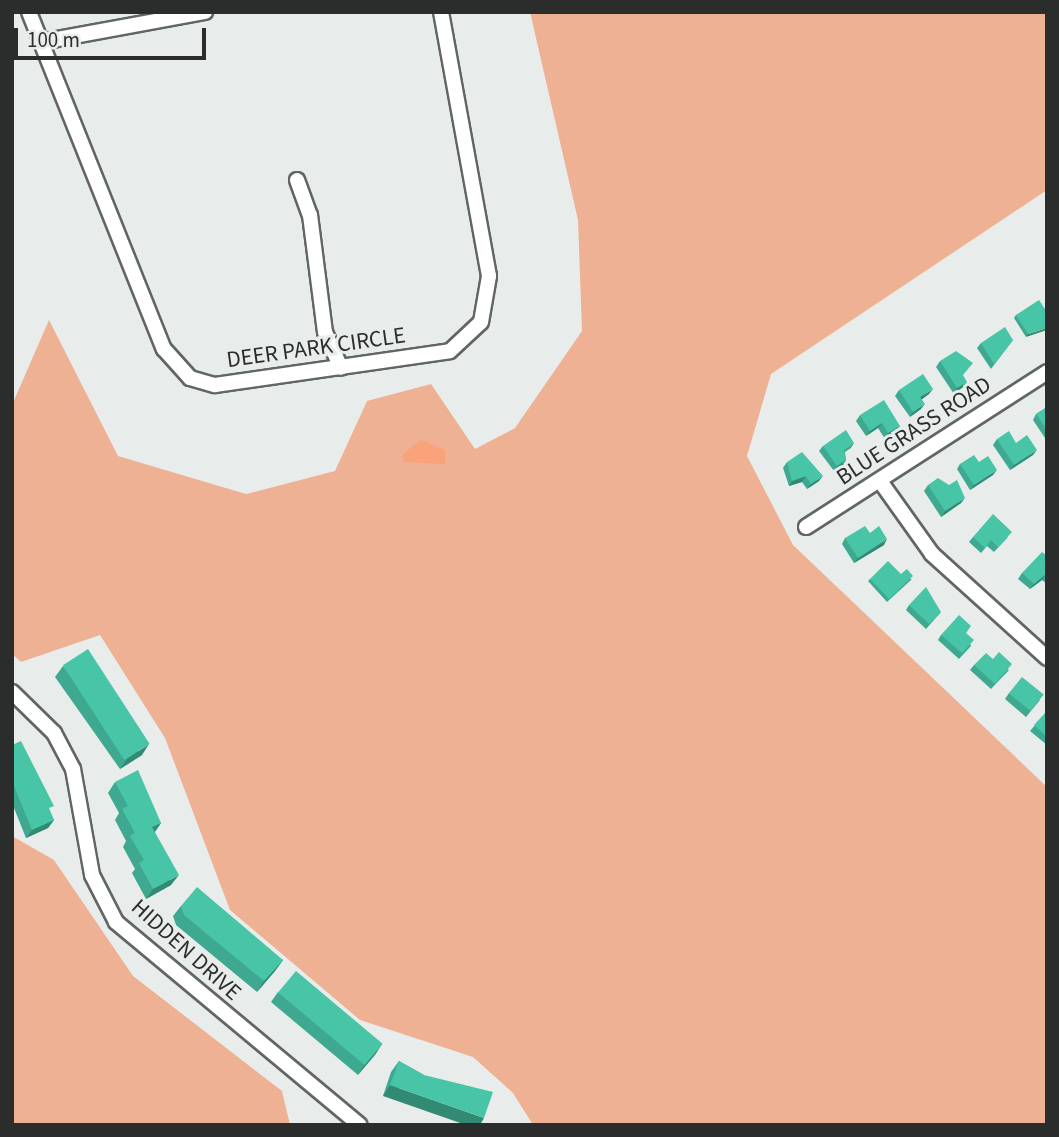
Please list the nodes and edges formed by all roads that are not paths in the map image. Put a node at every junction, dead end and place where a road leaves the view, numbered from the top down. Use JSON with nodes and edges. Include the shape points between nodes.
{"nodes":[{"id":1,"x":29,"y":12,"type":"edge"},
{"id":2,"x":205,"y":12,"type":"edge"},
{"id":3,"x":442,"y":12,"type":"edge"},
{"id":4,"x":41,"y":42,"type":"junction"},
{"id":5,"x":297,"y":180,"type":"dead end"},
{"id":6,"x":341,"y":368,"type":"junction"},
{"id":7,"x":1047,"y":372,"type":"edge"},
{"id":8,"x":880,"y":481,"type":"junction"},
{"id":9,"x":806,"y":527,"type":"dead end"},
{"id":10,"x":1044,"y":649,"type":"edge"},
{"id":11,"x":12,"y":692,"type":"edge"},
{"id":12,"x":360,"y":1125,"type":"edge"}],
"edges":[{"from":1,"to":4,"type":"street","name":"DEER PARK CIRCLE"},
{"from":2,"to":4,"type":"street"},
{"from":3,"to":6,"type":"street","name":"DEER PARK CIRCLE","via":[[489,300],[472,335],[450,351]]},
{"from":4,"to":6,"type":"street","name":"DEER PARK CIRCLE","via":[[170,359],[199,383],[215,385]]},
{"from":5,"to":6,"type":"street","via":[[310,215],[325,332]]},
{"from":7,"to":8,"type":"street","name":"BLUE GRASS ROAD"},
{"from":8,"to":9,"type":"street","name":"BLUE GRASS ROAD"},
{"from":8,"to":10,"type":"street","via":[[932,554]]},
{"from":11,"to":12,"type":"street","name":"HIDDEN DRIVE","via":[[54,733],[73,769],[92,875],[116,922]]}]}
